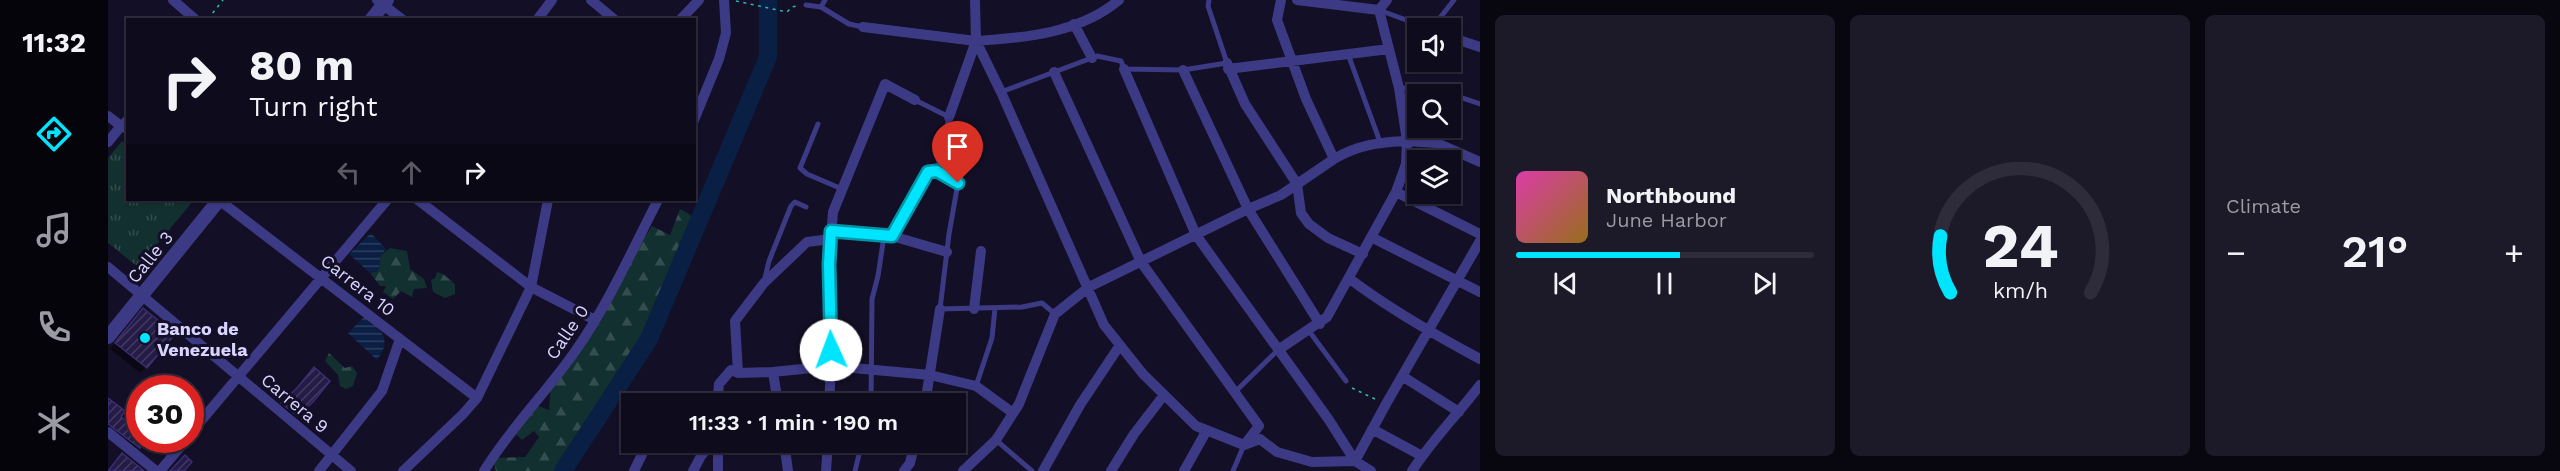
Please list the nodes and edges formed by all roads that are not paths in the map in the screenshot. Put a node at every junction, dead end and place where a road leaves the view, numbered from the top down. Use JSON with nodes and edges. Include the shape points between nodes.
{"nodes":[{"id":1,"x":173,"y":0,"type":"edge"},
{"id":2,"x":552,"y":0,"type":"edge"},
{"id":3,"x":591,"y":0,"type":"edge"},
{"id":4,"x":699,"y":0,"type":"edge"},
{"id":5,"x":724,"y":0,"type":"edge"},
{"id":6,"x":825,"y":0,"type":"edge"},
{"id":7,"x":972,"y":0,"type":"edge"},
{"id":8,"x":1119,"y":0,"type":"edge"},
{"id":9,"x":1209,"y":0,"type":"edge"},
{"id":10,"x":1281,"y":0,"type":"edge"},
{"id":11,"x":1297,"y":0,"type":"edge"},
{"id":12,"x":1388,"y":0,"type":"edge"},
{"id":13,"x":1454,"y":0,"type":"edge"},
{"id":14,"x":383,"y":2,"type":"edge"},
{"id":15,"x":1330,"y":2,"type":"edge"},
{"id":16,"x":806,"y":5,"type":"road end"},
{"id":17,"x":821,"y":8,"type":"junction"},
{"id":18,"x":1379,"y":10,"type":"junction"},
{"id":19,"x":194,"y":18,"type":"edge"},
{"id":20,"x":372,"y":18,"type":"edge"},
{"id":21,"x":401,"y":18,"type":"edge"},
{"id":22,"x":538,"y":18,"type":"edge"},
{"id":23,"x":613,"y":18,"type":"edge"},
{"id":24,"x":682,"y":18,"type":"edge"},
{"id":25,"x":1439,"y":18,"type":"edge"},
{"id":26,"x":1407,"y":20,"type":"edge"},
{"id":27,"x":1074,"y":24,"type":"junction"},
{"id":28,"x":863,"y":27,"type":"joint"},
{"id":29,"x":976,"y":41,"type":"junction"},
{"id":30,"x":1461,"y":41,"type":"edge"},
{"id":31,"x":1480,"y":47,"type":"edge"},
{"id":32,"x":1389,"y":49,"type":"junction"},
{"id":33,"x":1348,"y":54,"type":"junction"},
{"id":34,"x":1092,"y":58,"type":"junction"},
{"id":35,"x":1292,"y":60,"type":"junction"},
{"id":36,"x":1227,"y":66,"type":"junction"},
{"id":37,"x":1124,"y":69,"type":"junction"},
{"id":38,"x":1184,"y":70,"type":"junction"},
{"id":39,"x":1054,"y":72,"type":"junction"},
{"id":40,"x":1399,"y":88,"type":"junction"},
{"id":41,"x":1001,"y":92,"type":"junction"},
{"id":42,"x":915,"y":99,"type":"joint"},
{"id":43,"x":1480,"y":104,"type":"edge"},
{"id":44,"x":696,"y":115,"type":"edge"},
{"id":45,"x":108,"y":116,"type":"edge"},
{"id":46,"x":949,"y":117,"type":"junction"},
{"id":47,"x":818,"y":124,"type":"dead end"},
{"id":48,"x":125,"y":125,"type":"edge"},
{"id":49,"x":1407,"y":141,"type":"junction"},
{"id":50,"x":108,"y":142,"type":"edge"},
{"id":51,"x":1380,"y":142,"type":"junction"},
{"id":52,"x":1334,"y":159,"type":"junction"},
{"id":53,"x":1480,"y":162,"type":"edge"},
{"id":54,"x":937,"y":171,"type":"junction"},
{"id":55,"x":1297,"y":184,"type":"junction"},
{"id":56,"x":842,"y":189,"type":"junction"},
{"id":57,"x":1396,"y":192,"type":"junction"},
{"id":58,"x":218,"y":201,"type":"edge"},
{"id":59,"x":220,"y":201,"type":"edge"},
{"id":60,"x":386,"y":201,"type":"edge"},
{"id":61,"x":419,"y":201,"type":"edge"},
{"id":62,"x":548,"y":201,"type":"edge"},
{"id":63,"x":657,"y":201,"type":"edge"},
{"id":64,"x":806,"y":207,"type":"dead end"},
{"id":65,"x":1248,"y":209,"type":"junction"},
{"id":66,"x":1480,"y":234,"type":"edge"},
{"id":67,"x":831,"y":235,"type":"junction"},
{"id":68,"x":888,"y":235,"type":"junction"},
{"id":69,"x":1196,"y":235,"type":"junction"},
{"id":70,"x":1371,"y":237,"type":"junction"},
{"id":71,"x":1480,"y":241,"type":"edge"},
{"id":72,"x":981,"y":251,"type":"dead end"},
{"id":73,"x":946,"y":252,"type":"junction"},
{"id":74,"x":1363,"y":254,"type":"junction"},
{"id":75,"x":1141,"y":262,"type":"junction"},
{"id":76,"x":108,"y":267,"type":"edge"},
{"id":77,"x":321,"y":277,"type":"junction"},
{"id":78,"x":1350,"y":279,"type":"junction"},
{"id":79,"x":1458,"y":280,"type":"junction"},
{"id":80,"x":764,"y":283,"type":"junction"},
{"id":81,"x":531,"y":286,"type":"junction"},
{"id":82,"x":1089,"y":287,"type":"junction"},
{"id":83,"x":1480,"y":292,"type":"edge"},
{"id":84,"x":142,"y":296,"type":"junction"},
{"id":85,"x":995,"y":308,"type":"junction"},
{"id":86,"x":940,"y":309,"type":"junction"},
{"id":87,"x":974,"y":309,"type":"junction"},
{"id":88,"x":1055,"y":315,"type":"junction"},
{"id":89,"x":595,"y":320,"type":"junction"},
{"id":90,"x":1320,"y":324,"type":"junction"},
{"id":91,"x":1309,"y":331,"type":"junction"},
{"id":92,"x":1428,"y":331,"type":"junction"},
{"id":93,"x":108,"y":337,"type":"edge"},
{"id":94,"x":400,"y":339,"type":"junction"},
{"id":95,"x":1120,"y":345,"type":"junction"},
{"id":96,"x":1278,"y":350,"type":"junction"},
{"id":97,"x":1480,"y":359,"type":"edge"},
{"id":98,"x":831,"y":366,"type":"junction"},
{"id":99,"x":871,"y":370,"type":"junction"},
{"id":100,"x":773,"y":372,"type":"junction"},
{"id":101,"x":738,"y":373,"type":"junction"},
{"id":102,"x":930,"y":375,"type":"junction"},
{"id":103,"x":238,"y":376,"type":"junction"},
{"id":104,"x":1402,"y":376,"type":"junction"},
{"id":105,"x":1346,"y":381,"type":"road end"},
{"id":106,"x":1480,"y":385,"type":"edge"},
{"id":107,"x":976,"y":386,"type":"junction"},
{"id":108,"x":1235,"y":392,"type":"junction"},
{"id":109,"x":718,"y":393,"type":"edge"},
{"id":110,"x":776,"y":393,"type":"edge"},
{"id":111,"x":830,"y":393,"type":"edge"},
{"id":112,"x":871,"y":393,"type":"edge"},
{"id":113,"x":927,"y":393,"type":"edge"},
{"id":114,"x":1164,"y":395,"type":"junction"},
{"id":115,"x":477,"y":398,"type":"junction"},
{"id":116,"x":1459,"y":412,"type":"junction"},
{"id":117,"x":1013,"y":413,"type":"junction"},
{"id":118,"x":204,"y":417,"type":"edge"},
{"id":119,"x":1372,"y":429,"type":"junction"},
{"id":120,"x":1207,"y":430,"type":"junction"},
{"id":121,"x":108,"y":432,"type":"edge"},
{"id":122,"x":996,"y":440,"type":"junction"},
{"id":123,"x":1244,"y":445,"type":"junction"},
{"id":124,"x":174,"y":453,"type":"edge"},
{"id":125,"x":643,"y":453,"type":"edge"},
{"id":126,"x":704,"y":453,"type":"edge"},
{"id":127,"x":718,"y":453,"type":"edge"},
{"id":128,"x":786,"y":453,"type":"edge"},
{"id":129,"x":827,"y":453,"type":"edge"},
{"id":130,"x":859,"y":453,"type":"edge"},
{"id":131,"x":912,"y":453,"type":"edge"},
{"id":132,"x":332,"y":455,"type":"junction"},
{"id":133,"x":1422,"y":456,"type":"junction"},
{"id":134,"x":1355,"y":461,"type":"junction"},
{"id":135,"x":158,"y":471,"type":"edge"},
{"id":136,"x":319,"y":471,"type":"edge"},
{"id":137,"x":351,"y":471,"type":"edge"},
{"id":138,"x":404,"y":471,"type":"edge"},
{"id":139,"x":484,"y":471,"type":"edge"},
{"id":140,"x":634,"y":471,"type":"edge"},
{"id":141,"x":693,"y":471,"type":"edge"},
{"id":142,"x":718,"y":471,"type":"edge"},
{"id":143,"x":788,"y":471,"type":"edge"},
{"id":144,"x":826,"y":471,"type":"edge"},
{"id":145,"x":855,"y":471,"type":"edge"},
{"id":146,"x":904,"y":471,"type":"edge"},
{"id":147,"x":963,"y":471,"type":"edge"},
{"id":148,"x":1032,"y":471,"type":"edge"},
{"id":149,"x":1043,"y":471,"type":"edge"},
{"id":150,"x":1111,"y":471,"type":"edge"},
{"id":151,"x":1184,"y":471,"type":"edge"},
{"id":152,"x":1233,"y":471,"type":"edge"},
{"id":153,"x":1371,"y":471,"type":"edge"},
{"id":154,"x":1412,"y":471,"type":"edge"}],
"edges":[{"from":1,"to":19,"type":"street"},
{"from":2,"to":22,"type":"street"},
{"from":3,"to":23,"type":"street"},
{"from":4,"to":24,"type":"street"},
{"from":5,"to":44,"type":"street","via":[[726,33]]},
{"from":6,"to":17,"type":"lane"},
{"from":7,"to":29,"type":"street"},
{"from":8,"to":27,"type":"street"},
{"from":9,"to":36,"type":"lane"},
{"from":10,"to":35,"type":"street","via":[[1277,20]]},
{"from":11,"to":15,"type":"street"},
{"from":12,"to":18,"type":"street"},
{"from":13,"to":25,"type":"lane"},
{"from":14,"to":20,"type":"street"},
{"from":14,"to":21,"type":"street"},
{"from":15,"to":18,"type":"street"},
{"from":16,"to":17,"type":"lane"},
{"from":17,"to":28,"type":"lane","via":[[849,24]]},
{"from":18,"to":26,"type":"lane"},
{"from":18,"to":32,"type":"street"},
{"from":27,"to":29,"type":"street","via":[[1030,38]]},
{"from":27,"to":34,"type":"street"},
{"from":28,"to":29,"type":"street"},
{"from":29,"to":41,"type":"street"},
{"from":29,"to":46,"type":"street"},
{"from":30,"to":31,"type":"street"},
{"from":32,"to":33,"type":"street"},
{"from":32,"to":40,"type":"street"},
{"from":33,"to":35,"type":"street"},
{"from":33,"to":51,"type":"lane"},
{"from":34,"to":37,"type":"lane","via":[[1121,61]]},
{"from":34,"to":39,"type":"lane"},
{"from":35,"to":36,"type":"street"},
{"from":35,"to":52,"type":"street"},
{"from":36,"to":38,"type":"lane"},
{"from":36,"to":55,"type":"street","via":[[1245,104]]},
{"from":37,"to":38,"type":"lane"},
{"from":37,"to":69,"type":"street"},
{"from":38,"to":65,"type":"street"},
{"from":39,"to":41,"type":"lane"},
{"from":39,"to":75,"type":"street"},
{"from":40,"to":43,"type":"lane","via":[[1433,88]]},
{"from":40,"to":49,"type":"street"},
{"from":41,"to":82,"type":"street"},
{"from":42,"to":46,"type":"lane"},
{"from":42,"to":56,"type":"street","via":[[885,84]]},
{"from":45,"to":48,"type":"street"},
{"from":46,"to":54,"type":"lane"},
{"from":47,"to":56,"type":"lane","via":[[800,168]]},
{"from":48,"to":50,"type":"street"},
{"from":49,"to":51,"type":"street"},
{"from":49,"to":53,"type":"street","via":[[1437,143]]},
{"from":49,"to":57,"type":"street","via":[[1406,164]]},
{"from":51,"to":52,"type":"street","via":[[1349,150]]},
{"from":52,"to":55,"type":"street"},
{"from":54,"to":68,"type":"street","via":[[928,172]]},
{"from":54,"to":73,"type":"lane","via":[[958,183]]},
{"from":55,"to":65,"type":"street"},
{"from":55,"to":74,"type":"street","via":[[1301,213],[1309,224],[1328,238]]},
{"from":56,"to":67,"type":"street","via":[[833,212]]},
{"from":57,"to":66,"type":"street"},
{"from":57,"to":70,"type":"street"},
{"from":58,"to":84,"type":"street","name":"Calle 3"},
{"from":59,"to":77,"type":"street","name":"Carrera 10"},
{"from":60,"to":77,"type":"street"},
{"from":61,"to":81,"type":"street"},
{"from":62,"to":81,"type":"street"},
{"from":63,"to":89,"type":"street","name":"Calle 0"},
{"from":64,"to":80,"type":"lane","via":[[795,202],[791,206]]},
{"from":65,"to":69,"type":"street"},
{"from":65,"to":90,"type":"street"},
{"from":67,"to":68,"type":"street"},
{"from":67,"to":80,"type":"street","via":[[807,242]]},
{"from":67,"to":98,"type":"street"},
{"from":68,"to":73,"type":"street"},
{"from":68,"to":99,"type":"lane","via":[[872,299]]},
{"from":69,"to":75,"type":"street"},
{"from":69,"to":96,"type":"street"},
{"from":70,"to":74,"type":"street"},
{"from":70,"to":79,"type":"street"},
{"from":71,"to":79,"type":"street"},
{"from":72,"to":87,"type":"street"},
{"from":73,"to":86,"type":"lane"},
{"from":74,"to":78,"type":"street"},
{"from":75,"to":82,"type":"street"},
{"from":75,"to":108,"type":"street"},
{"from":76,"to":84,"type":"street","name":"Carrera 9"},
{"from":77,"to":94,"type":"street","name":"Carrera 10"},
{"from":77,"to":103,"type":"street"},
{"from":78,"to":90,"type":"street"},
{"from":78,"to":92,"type":"street"},
{"from":79,"to":83,"type":"street"},
{"from":79,"to":92,"type":"street"},
{"from":80,"to":101,"type":"street","via":[[735,321]]},
{"from":81,"to":89,"type":"street"},
{"from":81,"to":115,"type":"street"},
{"from":82,"to":88,"type":"street"},
{"from":82,"to":95,"type":"street","via":[[1104,325]]},
{"from":84,"to":93,"type":"street","name":"Calle 3"},
{"from":84,"to":103,"type":"street","name":"Carrera 9"},
{"from":85,"to":87,"type":"lane"},
{"from":85,"to":88,"type":"lane","via":[[1042,303]]},
{"from":85,"to":107,"type":"lane","via":[[992,338]]},
{"from":86,"to":87,"type":"lane"},
{"from":86,"to":102,"type":"street"},
{"from":88,"to":117,"type":"street"},
{"from":89,"to":139,"type":"street","name":"Calle 0"},
{"from":90,"to":91,"type":"street"},
{"from":91,"to":96,"type":"street"},
{"from":91,"to":105,"type":"lane"},
{"from":92,"to":97,"type":"street"},
{"from":92,"to":104,"type":"street"},
{"from":94,"to":115,"type":"street","name":"Carrera 10"},
{"from":94,"to":132,"type":"street","via":[[382,391]]},
{"from":95,"to":114,"type":"street"},
{"from":95,"to":149,"type":"street"},
{"from":96,"to":108,"type":"lane"},
{"from":96,"to":134,"type":"street"},
{"from":98,"to":99,"type":"street"},
{"from":98,"to":100,"type":"street"},
{"from":98,"to":111,"type":"street"},
{"from":99,"to":102,"type":"street"},
{"from":99,"to":112,"type":"lane"},
{"from":100,"to":101,"type":"street"},
{"from":100,"to":110,"type":"street"},
{"from":101,"to":109,"type":"street","via":[[731,370],[719,384]]},
{"from":102,"to":107,"type":"street"},
{"from":102,"to":113,"type":"street"},
{"from":103,"to":118,"type":"street"},
{"from":103,"to":132,"type":"street","name":"Carrera 9"},
{"from":104,"to":116,"type":"street"},
{"from":104,"to":119,"type":"street"},
{"from":106,"to":116,"type":"street"},
{"from":107,"to":117,"type":"street"},
{"from":108,"to":123,"type":"street","via":[[1259,426]]},
{"from":114,"to":120,"type":"street","via":[[1196,426]]},
{"from":114,"to":150,"type":"street"},
{"from":115,"to":138,"type":"street"},
{"from":116,"to":133,"type":"street"},
{"from":117,"to":122,"type":"street"},
{"from":119,"to":133,"type":"street"},
{"from":119,"to":134,"type":"street"},
{"from":120,"to":123,"type":"street"},
{"from":120,"to":151,"type":"street"},
{"from":121,"to":135,"type":"street"},
{"from":122,"to":147,"type":"street"},
{"from":122,"to":148,"type":"lane"},
{"from":123,"to":134,"type":"street","via":[[1260,439],[1277,452],[1312,462]]},
{"from":123,"to":152,"type":"lane"},
{"from":124,"to":135,"type":"street"},
{"from":125,"to":140,"type":"street"},
{"from":126,"to":141,"type":"street"},
{"from":127,"to":142,"type":"street"},
{"from":128,"to":143,"type":"street"},
{"from":129,"to":144,"type":"street"},
{"from":130,"to":145,"type":"lane"},
{"from":131,"to":146,"type":"street"},
{"from":132,"to":136,"type":"street"},
{"from":132,"to":137,"type":"street","name":"Carrera 9"},
{"from":133,"to":154,"type":"street"},
{"from":134,"to":153,"type":"street"}]}
